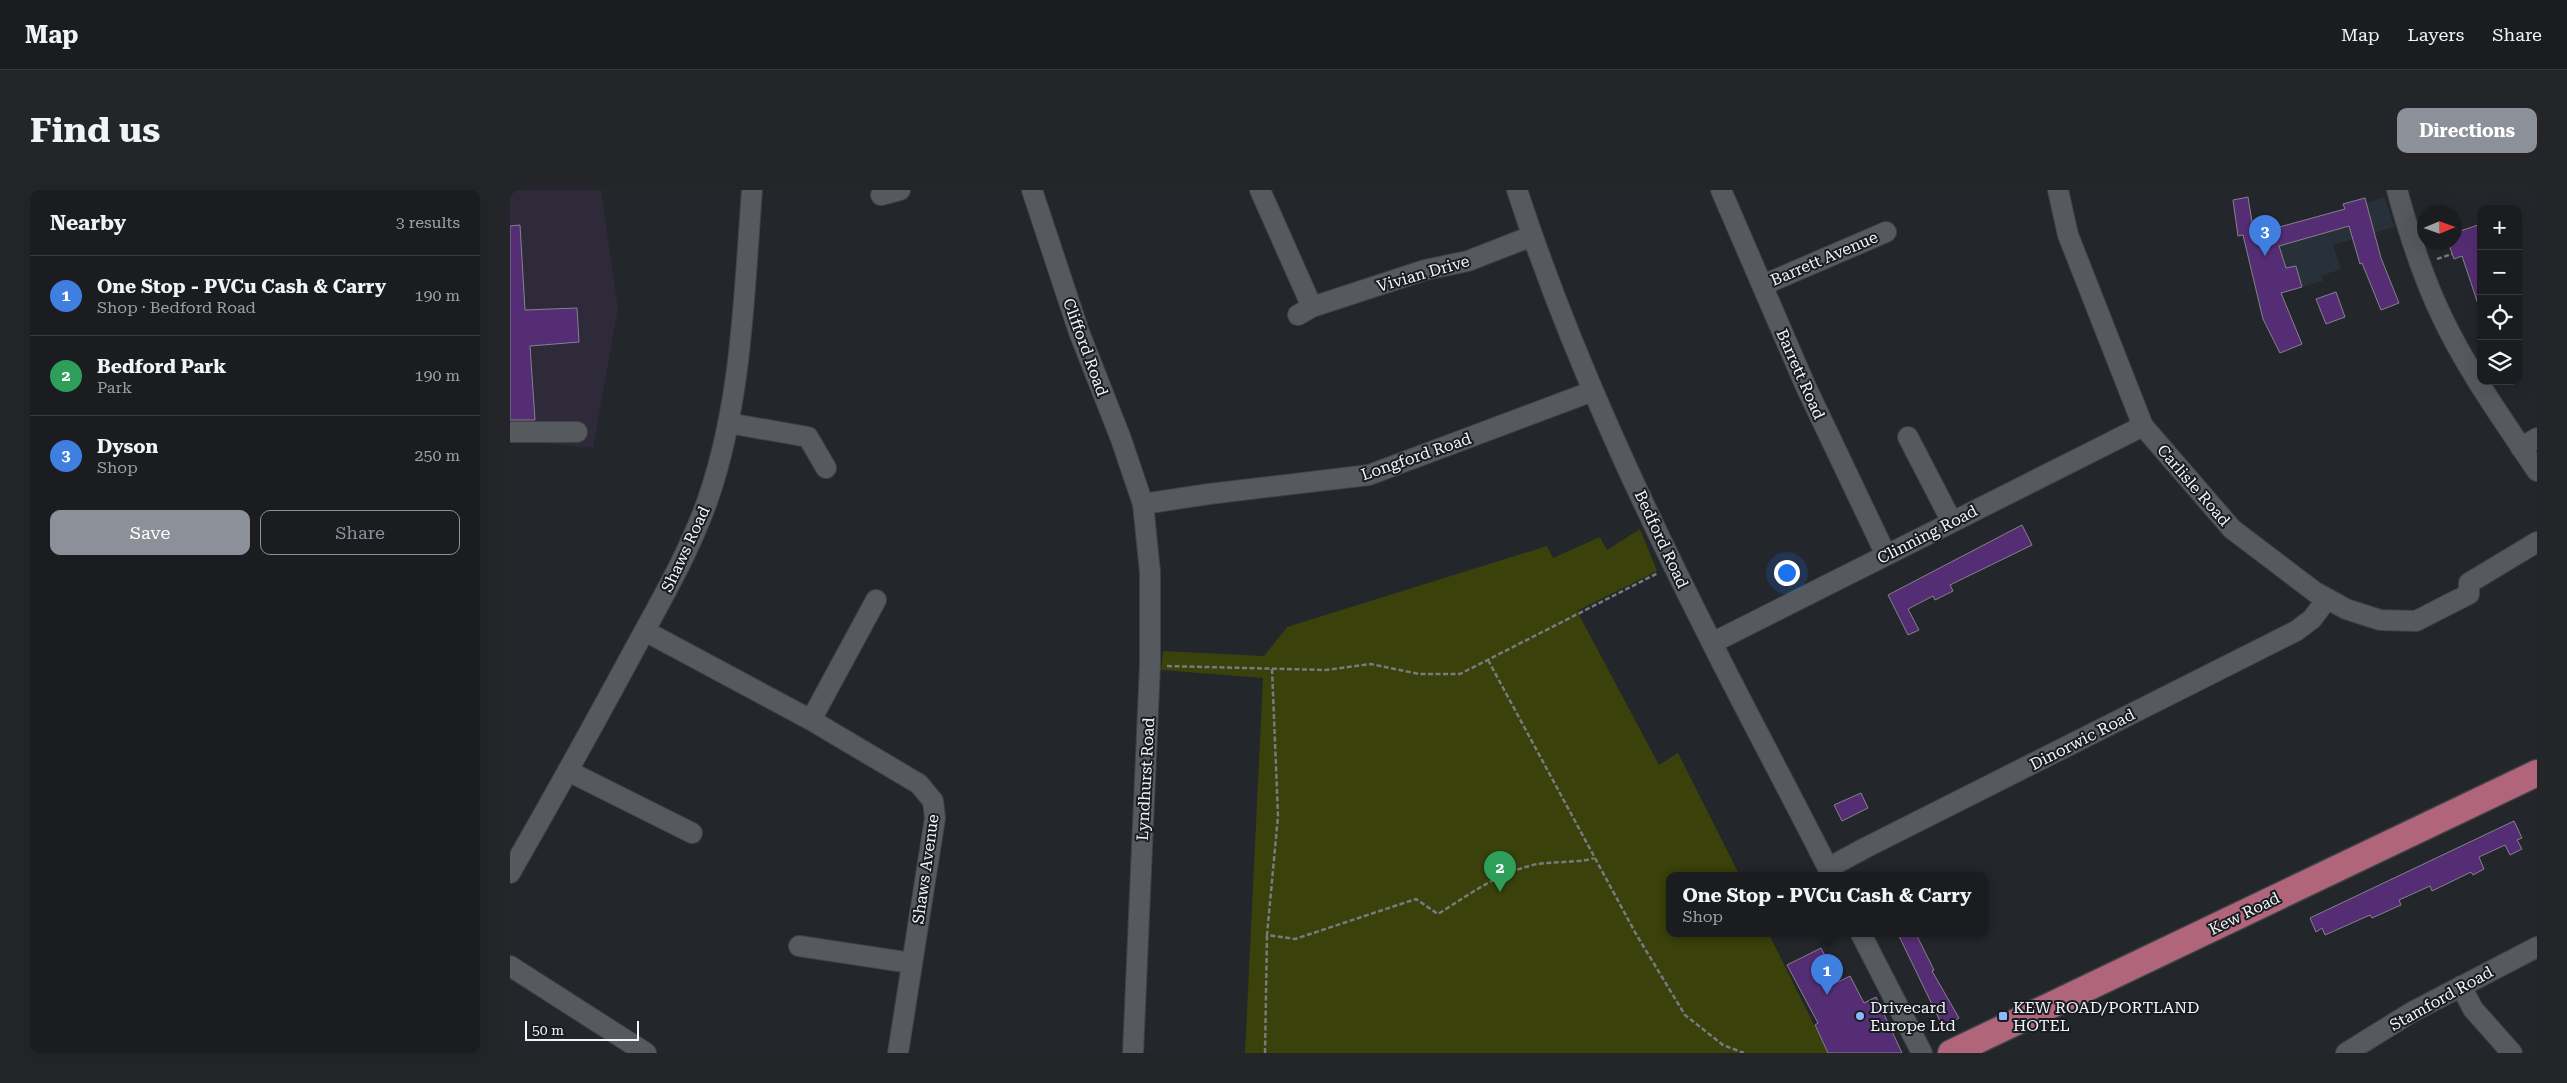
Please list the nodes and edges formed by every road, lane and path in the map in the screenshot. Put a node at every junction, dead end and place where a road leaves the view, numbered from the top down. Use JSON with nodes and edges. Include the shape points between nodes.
{"nodes":[{"id":1,"x":752,"y":190,"type":"edge"},
{"id":2,"x":1032,"y":190,"type":"edge"},
{"id":3,"x":1260,"y":190,"type":"edge"},
{"id":4,"x":1517,"y":190,"type":"edge"},
{"id":5,"x":1721,"y":190,"type":"edge"},
{"id":6,"x":2058,"y":190,"type":"edge"},
{"id":7,"x":2397,"y":190,"type":"edge"},
{"id":8,"x":1886,"y":232,"type":"dead end"},
{"id":9,"x":1532,"y":236,"type":"junction"},
{"id":10,"x":1763,"y":285,"type":"junction"},
{"id":11,"x":1592,"y":390,"type":"junction"},
{"id":12,"x":728,"y":423,"type":"junction"},
{"id":13,"x":2143,"y":426,"type":"junction"},
{"id":14,"x":510,"y":432,"type":"edge"},
{"id":15,"x":577,"y":432,"type":"dead end"},
{"id":16,"x":1908,"y":437,"type":"dead end"},
{"id":17,"x":2529,"y":443,"type":"edge"},
{"id":18,"x":826,"y":468,"type":"dead end"},
{"id":19,"x":2537,"y":471,"type":"edge"},
{"id":20,"x":1142,"y":504,"type":"junction"},
{"id":21,"x":1952,"y":522,"type":"junction"},
{"id":22,"x":2537,"y":542,"type":"edge"},
{"id":23,"x":1886,"y":555,"type":"junction"},
{"id":24,"x":1674,"y":566,"type":"junction"},
{"id":25,"x":2327,"y":599,"type":"junction"},
{"id":26,"x":876,"y":600,"type":"dead end"},
{"id":27,"x":644,"y":631,"type":"junction"},
{"id":28,"x":1712,"y":644,"type":"junction"},
{"id":29,"x":1488,"y":660,"type":"junction"},
{"id":30,"x":1150,"y":665,"type":"junction"},
{"id":31,"x":1272,"y":670,"type":"junction"},
{"id":32,"x":811,"y":720,"type":"junction"},
{"id":33,"x":568,"y":772,"type":"junction"},
{"id":34,"x":2537,"y":773,"type":"edge"},
{"id":35,"x":692,"y":833,"type":"dead end"},
{"id":36,"x":1594,"y":858,"type":"junction"},
{"id":37,"x":1830,"y":872,"type":"edge"},
{"id":38,"x":510,"y":873,"type":"edge"},
{"id":39,"x":1267,"y":935,"type":"junction"},
{"id":40,"x":1863,"y":937,"type":"edge"},
{"id":41,"x":799,"y":946,"type":"dead end"},
{"id":42,"x":2537,"y":946,"type":"edge"},
{"id":43,"x":910,"y":963,"type":"junction"},
{"id":44,"x":510,"y":966,"type":"edge"},
{"id":45,"x":2461,"y":986,"type":"junction"},
{"id":46,"x":646,"y":1053,"type":"edge"},
{"id":47,"x":898,"y":1053,"type":"edge"},
{"id":48,"x":1133,"y":1053,"type":"edge"},
{"id":49,"x":1265,"y":1053,"type":"edge"},
{"id":50,"x":1744,"y":1053,"type":"edge"},
{"id":51,"x":1922,"y":1053,"type":"edge"},
{"id":52,"x":1951,"y":1053,"type":"edge"},
{"id":53,"x":2346,"y":1053,"type":"edge"},
{"id":54,"x":2512,"y":1053,"type":"edge"}],
"edges":[{"from":1,"to":12,"type":"street","name":"Shaws Road","via":[[738,365]]},
{"from":2,"to":20,"type":"street","name":"Clifford Road","via":[[1079,332],[1121,439]]},
{"from":3,"to":9,"type":"street","name":"Vivian Drive","via":[[1305,311],[1425,270],[1468,261]]},
{"from":4,"to":9,"type":"street","name":"Bedford Road"},
{"from":5,"to":10,"type":"street","name":"Barrett Road"},
{"from":6,"to":13,"type":"street","name":"Carlisle Road","via":[[2068,235]]},
{"from":7,"to":17,"type":"street","via":[[2426,279],[2443,319],[2485,393]]},
{"from":8,"to":10,"type":"street","name":"Barrett Avenue"},
{"from":9,"to":11,"type":"street","name":"Bedford Road"},
{"from":10,"to":23,"type":"street","name":"Barrett Road","via":[[1806,387]]},
{"from":11,"to":20,"type":"street","name":"Longford Road","via":[[1369,475]]},
{"from":11,"to":24,"type":"street","name":"Bedford Road"},
{"from":12,"to":18,"type":"street","via":[[808,437]]},
{"from":12,"to":27,"type":"street","name":"Shaws Road","via":[[708,499],[685,557]]},
{"from":13,"to":21,"type":"street","name":"Clinning Road"},
{"from":13,"to":25,"type":"street","name":"Carlisle Road","via":[[2232,529]]},
{"from":14,"to":15,"type":"street"},
{"from":16,"to":21,"type":"street"},
{"from":17,"to":19,"type":"street"},
{"from":20,"to":30,"type":"street","name":"Lyndhurst Road","via":[[1150,572]]},
{"from":21,"to":23,"type":"street","name":"Clinning Road"},
{"from":22,"to":25,"type":"street","name":"Carlisle Road","via":[[2469,583],[2469,594],[2416,621],[2380,620]]},
{"from":23,"to":28,"type":"street","name":"Clinning Road"},
{"from":24,"to":28,"type":"street","name":"Bedford Road"},
{"from":24,"to":29,"type":"path"},
{"from":25,"to":37,"type":"street","name":"Dinorwic Road","via":[[2312,619],[2296,632],[1865,848]]},
{"from":26,"to":32,"type":"street"},
{"from":27,"to":32,"type":"street","name":"Shaws Avenue"},
{"from":27,"to":33,"type":"street","name":"Shaws Road"},
{"from":28,"to":37,"type":"street","name":"Bedford Road"},
{"from":29,"to":31,"type":"path","via":[[1460,674],[1419,674],[1371,664],[1326,670]]},
{"from":29,"to":36,"type":"path"},
{"from":30,"to":31,"type":"path"},
{"from":30,"to":48,"type":"street","name":"Lyndhurst Road"},
{"from":31,"to":39,"type":"path","via":[[1278,816]]},
{"from":32,"to":43,"type":"street","name":"Shaws Avenue","via":[[919,784],[933,801],[935,818]]},
{"from":33,"to":35,"type":"street"},
{"from":33,"to":38,"type":"street","name":"Shaws Road"},
{"from":34,"to":52,"type":"main road","name":"Kew Road"},
{"from":36,"to":39,"type":"path","via":[[1536,865],[1492,879],[1438,914],[1416,899],[1295,939]]},
{"from":36,"to":50,"type":"path","via":[[1685,1015],[1723,1045]]},
{"from":39,"to":49,"type":"path"},
{"from":40,"to":51,"type":"street"},
{"from":41,"to":43,"type":"street"},
{"from":42,"to":45,"type":"street","name":"Stamford Road"},
{"from":43,"to":47,"type":"street","name":"Shaws Avenue"},
{"from":44,"to":46,"type":"street"},
{"from":45,"to":53,"type":"street","name":"Stamford Road"},
{"from":45,"to":54,"type":"street","via":[[2473,1009]]}]}
